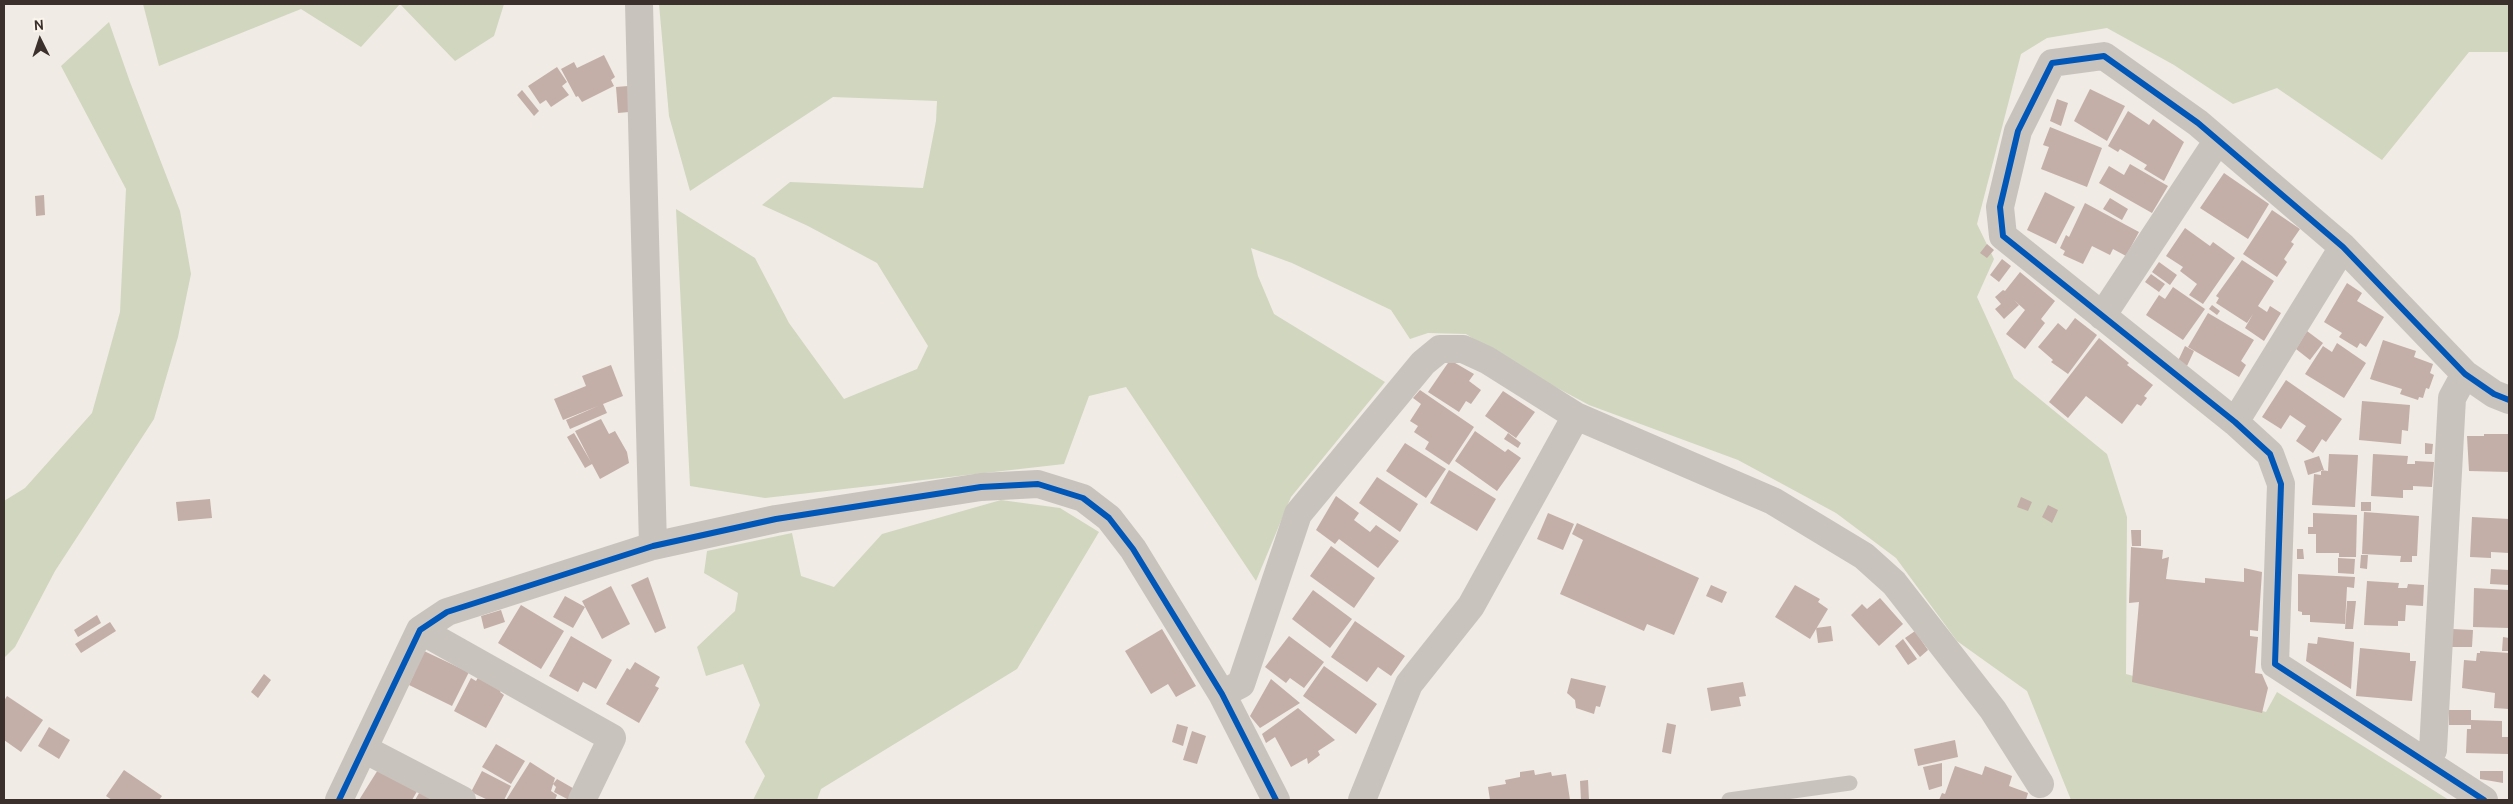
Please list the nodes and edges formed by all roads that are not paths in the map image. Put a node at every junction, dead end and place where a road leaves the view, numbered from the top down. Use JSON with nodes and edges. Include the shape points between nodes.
{"nodes":[{"id":1,"x":639,"y":4,"type":"edge"},
{"id":2,"x":2218,"y":140,"type":"junction"},
{"id":3,"x":2343,"y":247,"type":"junction"},
{"id":4,"x":2102,"y":316,"type":"junction"},
{"id":5,"x":2465,"y":374,"type":"junction"},
{"id":6,"x":2509,"y":400,"type":"edge"},
{"id":7,"x":1576,"y":416,"type":"junction"},
{"id":8,"x":2235,"y":422,"type":"junction"},
{"id":9,"x":653,"y":546,"type":"junction"},
{"id":10,"x":420,"y":630,"type":"junction"},
{"id":11,"x":1222,"y":694,"type":"junction"},
{"id":12,"x":364,"y":749,"type":"junction"},
{"id":13,"x":2423,"y":760,"type":"junction"},
{"id":14,"x":1850,"y":783,"type":"dead end"},
{"id":15,"x":2040,"y":784,"type":"dead end"},
{"id":16,"x":339,"y":800,"type":"edge"},
{"id":17,"x":462,"y":800,"type":"edge"},
{"id":18,"x":582,"y":800,"type":"edge"},
{"id":19,"x":1276,"y":800,"type":"edge"},
{"id":20,"x":1362,"y":800,"type":"edge"},
{"id":21,"x":1729,"y":800,"type":"edge"},
{"id":22,"x":2484,"y":800,"type":"edge"}],
"edges":[{"from":1,"to":9,"type":"street"},
{"from":2,"to":3,"type":"street"},
{"from":2,"to":4,"type":"street"},
{"from":2,"to":4,"type":"street","via":[[2104,56],[2052,63],[2018,130],[2000,207],[2003,236]]},
{"from":3,"to":5,"type":"street"},
{"from":3,"to":8,"type":"street"},
{"from":4,"to":8,"type":"street"},
{"from":5,"to":6,"type":"street"},
{"from":5,"to":13,"type":"street","via":[[2452,398],[2432,750]]},
{"from":7,"to":11,"type":"street","via":[[1487,360],[1463,349],[1440,349],[1423,363],[1298,514],[1242,684]]},
{"from":7,"to":15,"type":"street","via":[[1772,501],[1864,556],[1894,583],[1993,710]]},
{"from":7,"to":20,"type":"street","via":[[1471,606],[1409,684]]},
{"from":8,"to":13,"type":"street","via":[[2270,454],[2281,484],[2275,664]]},
{"from":9,"to":10,"type":"street","via":[[447,612]]},
{"from":9,"to":11,"type":"street","via":[[776,519],[981,487],[1038,484],[1083,498],[1109,518],[1133,549]]},
{"from":10,"to":12,"type":"street"},
{"from":10,"to":18,"type":"street","via":[[612,738]]},
{"from":11,"to":19,"type":"street"},
{"from":12,"to":16,"type":"street"},
{"from":12,"to":17,"type":"street"},
{"from":13,"to":22,"type":"street"},
{"from":14,"to":21,"type":"lane"}]}
